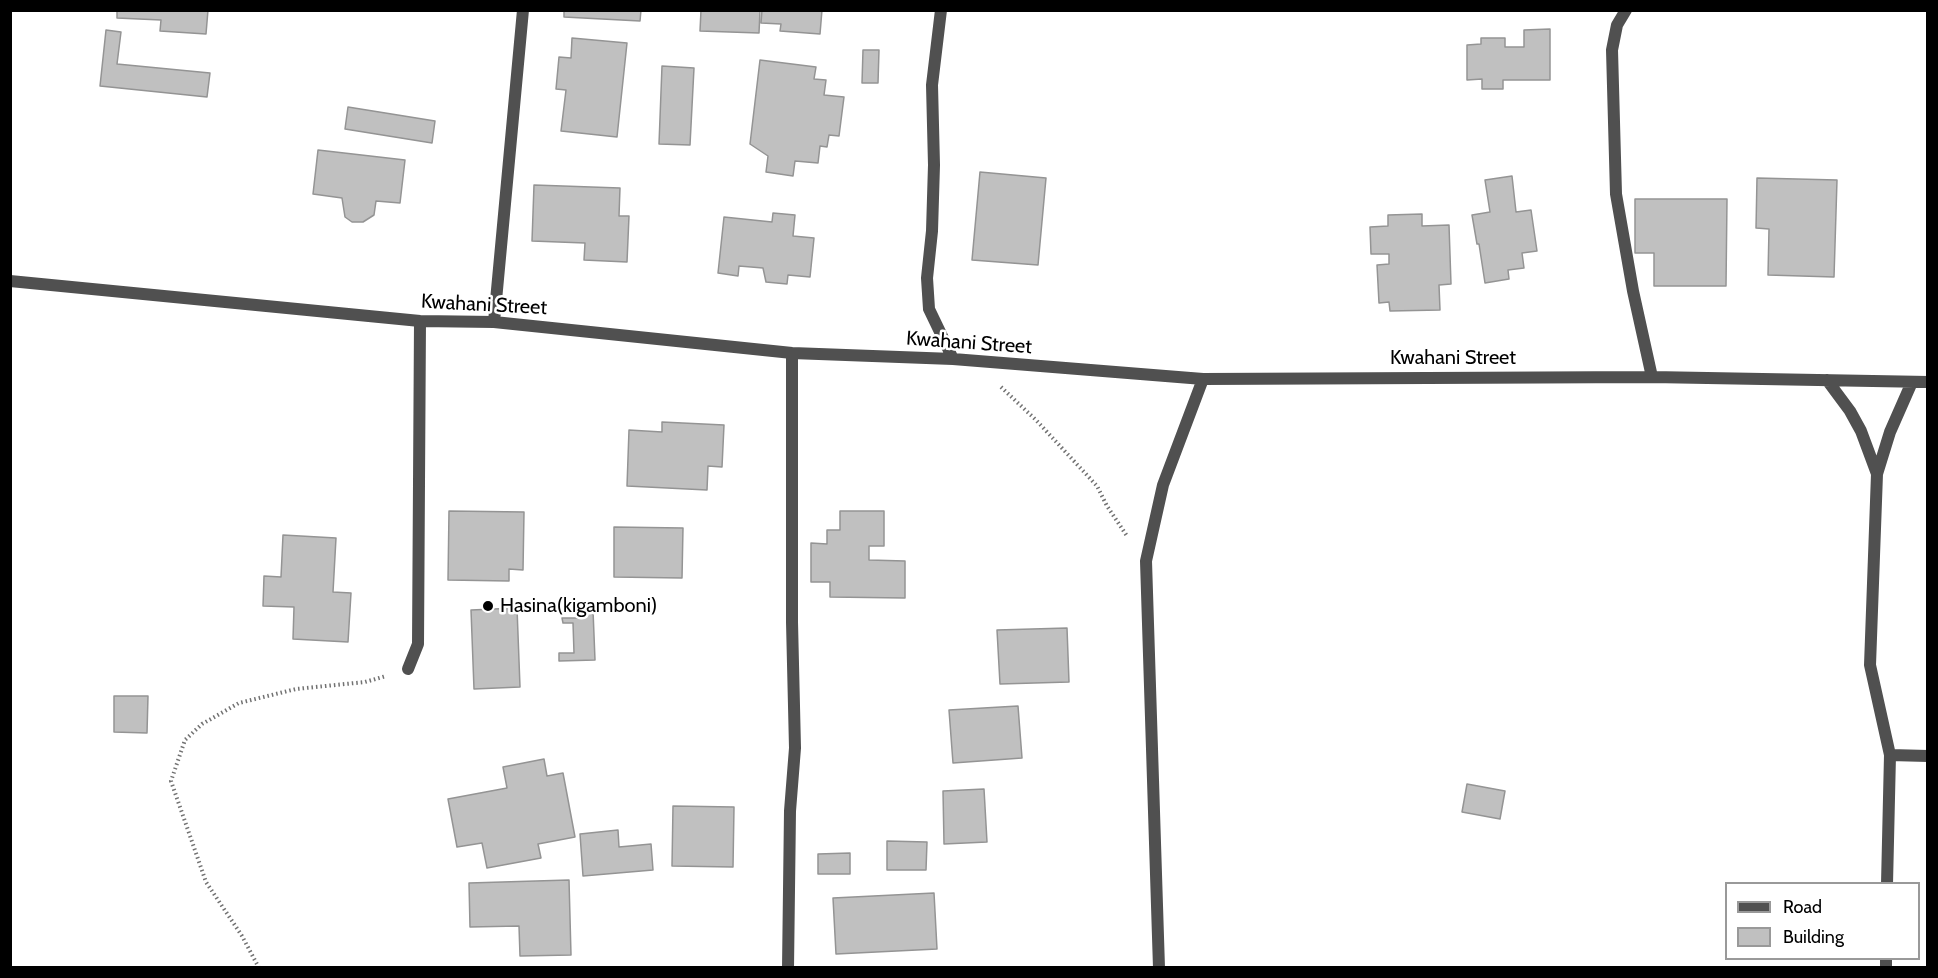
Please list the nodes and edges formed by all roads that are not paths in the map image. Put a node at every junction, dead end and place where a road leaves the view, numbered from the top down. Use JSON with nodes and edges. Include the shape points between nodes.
{"nodes":[{"id":1,"x":523,"y":10,"type":"edge"},
{"id":2,"x":941,"y":10,"type":"edge"},
{"id":3,"x":1626,"y":10,"type":"edge"},
{"id":4,"x":10,"y":281,"type":"edge"},
{"id":5,"x":420,"y":321,"type":"junction"},
{"id":6,"x":494,"y":322,"type":"junction"},
{"id":7,"x":792,"y":353,"type":"junction"},
{"id":8,"x":953,"y":359,"type":"junction"},
{"id":9,"x":1652,"y":377,"type":"junction"},
{"id":10,"x":1203,"y":379,"type":"junction"},
{"id":11,"x":1827,"y":380,"type":"junction"},
{"id":12,"x":1912,"y":382,"type":"junction"},
{"id":13,"x":1928,"y":382,"type":"edge"},
{"id":14,"x":1877,"y":474,"type":"junction"},
{"id":15,"x":408,"y":669,"type":"road end"},
{"id":16,"x":1890,"y":755,"type":"junction"},
{"id":17,"x":1928,"y":756,"type":"edge"},
{"id":18,"x":1887,"y":882,"type":"edge"},
{"id":19,"x":788,"y":968,"type":"edge"},
{"id":20,"x":1159,"y":968,"type":"edge"}],
"edges":[{"from":1,"to":6,"type":"street"},
{"from":2,"to":8,"type":"street","via":[[932,85],[934,165],[927,278],[929,309]]},
{"from":3,"to":9,"type":"street","via":[[1617,25],[1612,50],[1617,194],[1632,291]]},
{"from":4,"to":5,"type":"street","name":"Kwahani Street"},
{"from":5,"to":6,"type":"street","name":"Kwahani Street"},
{"from":5,"to":15,"type":"street","via":[[418,644]]},
{"from":6,"to":7,"type":"street","name":"Kwahani Street"},
{"from":7,"to":8,"type":"street","name":"Kwahani Street"},
{"from":7,"to":19,"type":"street","via":[[795,748]]},
{"from":8,"to":10,"type":"street","name":"Kwahani Street"},
{"from":9,"to":10,"type":"street","name":"Kwahani Street"},
{"from":9,"to":11,"type":"street","name":"Kwahani Street"},
{"from":10,"to":20,"type":"street","via":[[1163,485],[1146,561]]},
{"from":11,"to":12,"type":"street","name":"Kwahani Street"},
{"from":11,"to":14,"type":"street","via":[[1861,431]]},
{"from":12,"to":13,"type":"street","name":"Kwahani Street"},
{"from":12,"to":14,"type":"street"},
{"from":14,"to":16,"type":"street","via":[[1870,665]]},
{"from":16,"to":17,"type":"street"},
{"from":16,"to":18,"type":"street"}]}
